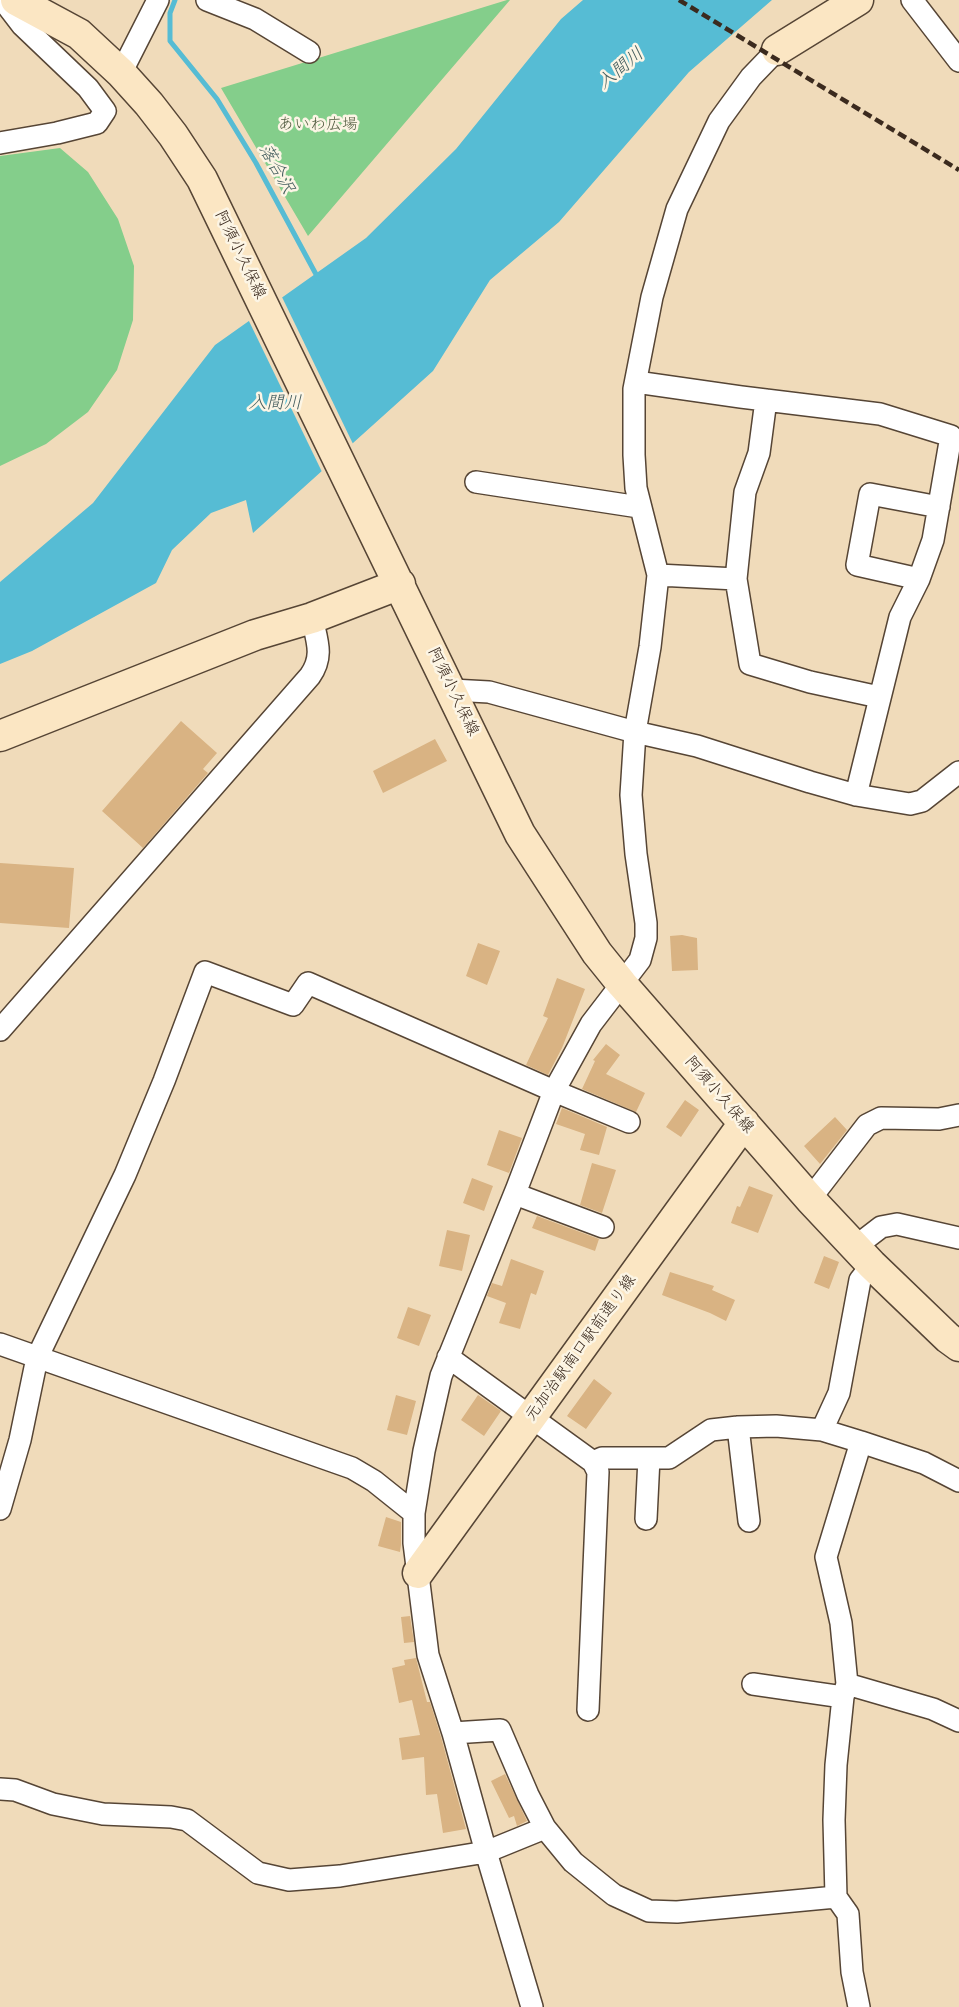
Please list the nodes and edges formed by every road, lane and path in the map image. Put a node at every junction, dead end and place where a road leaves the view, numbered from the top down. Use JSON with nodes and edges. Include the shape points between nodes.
{"nodes":[{"id":1,"x":3,"y":0,"type":"edge"},
{"id":2,"x":16,"y":0,"type":"edge"},
{"id":3,"x":158,"y":0,"type":"edge"},
{"id":4,"x":207,"y":0,"type":"edge"},
{"id":5,"x":858,"y":0,"type":"edge"},
{"id":6,"x":912,"y":0,"type":"edge"},
{"id":7,"x":777,"y":50,"type":"joint"},
{"id":8,"x":309,"y":52,"type":"dead end"},
{"id":9,"x":959,"y":61,"type":"edge"},
{"id":10,"x":121,"y":73,"type":"junction"},
{"id":11,"x":0,"y":143,"type":"edge"},
{"id":12,"x":636,"y":382,"type":"junction"},
{"id":13,"x":766,"y":400,"type":"junction"},
{"id":14,"x":476,"y":482,"type":"dead end"},
{"id":15,"x":639,"y":507,"type":"junction"},
{"id":16,"x":939,"y":507,"type":"junction"},
{"id":17,"x":658,"y":575,"type":"junction"},
{"id":18,"x":736,"y":579,"type":"junction"},
{"id":19,"x":919,"y":579,"type":"junction"},
{"id":20,"x":400,"y":584,"type":"junction"},
{"id":21,"x":312,"y":618,"type":"junction"},
{"id":22,"x":452,"y":690,"type":"junction"},
{"id":23,"x":879,"y":697,"type":"junction"},
{"id":24,"x":635,"y":732,"type":"junction"},
{"id":25,"x":0,"y":736,"type":"edge"},
{"id":26,"x":959,"y":772,"type":"edge"},
{"id":27,"x":856,"y":795,"type":"junction"},
{"id":28,"x":622,"y":984,"type":"junction"},
{"id":29,"x":0,"y":1030,"type":"edge"},
{"id":30,"x":554,"y":1091,"type":"junction"},
{"id":31,"x":959,"y":1115,"type":"edge"},
{"id":32,"x":629,"y":1122,"type":"dead end"},
{"id":33,"x":744,"y":1123,"type":"junction"},
{"id":34,"x":515,"y":1194,"type":"junction"},
{"id":35,"x":810,"y":1199,"type":"junction"},
{"id":36,"x":603,"y":1227,"type":"dead end"},
{"id":37,"x":959,"y":1238,"type":"edge"},
{"id":38,"x":863,"y":1256,"type":"junction"},
{"id":39,"x":0,"y":1344,"type":"edge"},
{"id":40,"x":959,"y":1346,"type":"edge"},
{"id":41,"x":37,"y":1358,"type":"junction"},
{"id":42,"x":448,"y":1358,"type":"junction"},
{"id":43,"x":530,"y":1418,"type":"junction"},
{"id":44,"x":738,"y":1427,"type":"junction"},
{"id":45,"x":822,"y":1430,"type":"junction"},
{"id":46,"x":861,"y":1442,"type":"junction"},
{"id":47,"x":649,"y":1458,"type":"junction"},
{"id":48,"x":593,"y":1462,"type":"junction"},
{"id":49,"x":959,"y":1481,"type":"edge"},
{"id":50,"x":0,"y":1509,"type":"edge"},
{"id":51,"x":414,"y":1514,"type":"junction"},
{"id":52,"x":646,"y":1519,"type":"dead end"},
{"id":53,"x":749,"y":1521,"type":"dead end"},
{"id":54,"x":418,"y":1573,"type":"junction"},
{"id":55,"x":753,"y":1684,"type":"dead end"},
{"id":56,"x":845,"y":1690,"type":"junction"},
{"id":57,"x":588,"y":1710,"type":"dead end"},
{"id":58,"x":959,"y":1721,"type":"edge"},
{"id":59,"x":453,"y":1733,"type":"junction"},
{"id":60,"x":0,"y":1789,"type":"edge"},
{"id":61,"x":545,"y":1828,"type":"junction"},
{"id":62,"x":486,"y":1852,"type":"junction"},
{"id":63,"x":836,"y":1897,"type":"junction"},
{"id":64,"x":532,"y":2007,"type":"edge"},
{"id":65,"x":859,"y":2007,"type":"edge"}],
"edges":[{"from":1,"to":11,"type":"street","via":[[22,25],[88,88],[105,111],[97,123]]},
{"from":2,"to":10,"type":"street","name":"阿須小久保線","via":[[79,34]]},
{"from":3,"to":10,"type":"street"},
{"from":4,"to":8,"type":"street","via":[[255,19]]},
{"from":5,"to":7,"type":"street"},
{"from":6,"to":9,"type":"street"},
{"from":7,"to":12,"type":"street","via":[[751,77],[719,121],[677,209],[652,297]]},
{"from":10,"to":20,"type":"street","name":"阿須小久保線","via":[[173,135],[202,179]]},
{"from":12,"to":13,"type":"street"},
{"from":12,"to":15,"type":"street","via":[[634,455]]},
{"from":13,"to":16,"type":"street","via":[[880,414],[951,436]]},
{"from":13,"to":18,"type":"street","via":[[759,453],[745,492]]},
{"from":14,"to":15,"type":"street"},
{"from":15,"to":17,"type":"street"},
{"from":16,"to":19,"type":"street","via":[[933,540]]},
{"from":16,"to":19,"type":"street","via":[[870,494],[857,565]]},
{"from":17,"to":18,"type":"street"},
{"from":17,"to":24,"type":"street"},
{"from":18,"to":23,"type":"street","via":[[750,664]]},
{"from":19,"to":23,"type":"street","via":[[900,617]]},
{"from":20,"to":21,"type":"street"},
{"from":20,"to":22,"type":"street","name":"阿須小久保線"},
{"from":21,"to":25,"type":"street","via":[[255,635]]},
{"from":21,"to":29,"type":"street","via":[[319,650],[317,666],[310,676]]},
{"from":22,"to":24,"type":"street","via":[[489,692]]},
{"from":22,"to":28,"type":"street","name":"阿須小久保線","via":[[520,834],[597,953]]},
{"from":23,"to":27,"type":"street"},
{"from":24,"to":27,"type":"street","via":[[697,746]]},
{"from":24,"to":28,"type":"street","via":[[631,795],[646,931],[639,960]]},
{"from":26,"to":27,"type":"street","via":[[916,803]]},
{"from":28,"to":30,"type":"street","via":[[591,1024]]},
{"from":28,"to":33,"type":"street","name":"阿須小久保線"},
{"from":30,"to":32,"type":"street"},
{"from":30,"to":34,"type":"street"},
{"from":30,"to":41,"type":"street","via":[[308,983],[293,1005],[205,972],[125,1175]]},
{"from":31,"to":35,"type":"street","via":[[939,1119],[881,1118],[867,1125]]},
{"from":33,"to":35,"type":"street","name":"阿須小久保線"},
{"from":33,"to":43,"type":"street","name":"元加治駅南口駅前通り線"},
{"from":34,"to":36,"type":"street"},
{"from":34,"to":42,"type":"street"},
{"from":35,"to":38,"type":"street","name":"阿須小久保線"},
{"from":37,"to":38,"type":"street","via":[[897,1224],[881,1227]]},
{"from":38,"to":40,"type":"street","name":"阿須小久保線"},
{"from":38,"to":45,"type":"street","via":[[839,1393]]},
{"from":39,"to":41,"type":"street"},
{"from":41,"to":50,"type":"street","via":[[20,1440]]},
{"from":41,"to":51,"type":"street","via":[[352,1468]]},
{"from":42,"to":43,"type":"street"},
{"from":42,"to":51,"type":"street","via":[[424,1451]]},
{"from":43,"to":48,"type":"street"},
{"from":43,"to":54,"type":"street","name":"元加治駅南口駅前通り線"},
{"from":44,"to":45,"type":"street"},
{"from":44,"to":47,"type":"street","via":[[711,1430],[669,1458]]},
{"from":44,"to":53,"type":"street"},
{"from":45,"to":46,"type":"street"},
{"from":46,"to":49,"type":"street","via":[[924,1463]]},
{"from":46,"to":56,"type":"street","via":[[825,1557],[841,1623]]},
{"from":47,"to":48,"type":"street","via":[[602,1458]]},
{"from":47,"to":52,"type":"street"},
{"from":48,"to":57,"type":"street","via":[[598,1472]]},
{"from":51,"to":54,"type":"street"},
{"from":54,"to":59,"type":"street","via":[[428,1655]]},
{"from":55,"to":56,"type":"street"},
{"from":56,"to":58,"type":"street","via":[[933,1709]]},
{"from":56,"to":63,"type":"street","via":[[835,1776]]},
{"from":59,"to":61,"type":"street","via":[[500,1730]]},
{"from":59,"to":62,"type":"street"},
{"from":60,"to":62,"type":"street","via":[[104,1814],[187,1820],[258,1873],[289,1880],[340,1876]]},
{"from":61,"to":62,"type":"street"},
{"from":61,"to":63,"type":"street","via":[[573,1862],[614,1895],[649,1911],[677,1912]]},
{"from":62,"to":64,"type":"street"},
{"from":63,"to":65,"type":"street","via":[[848,1914]]}]}
